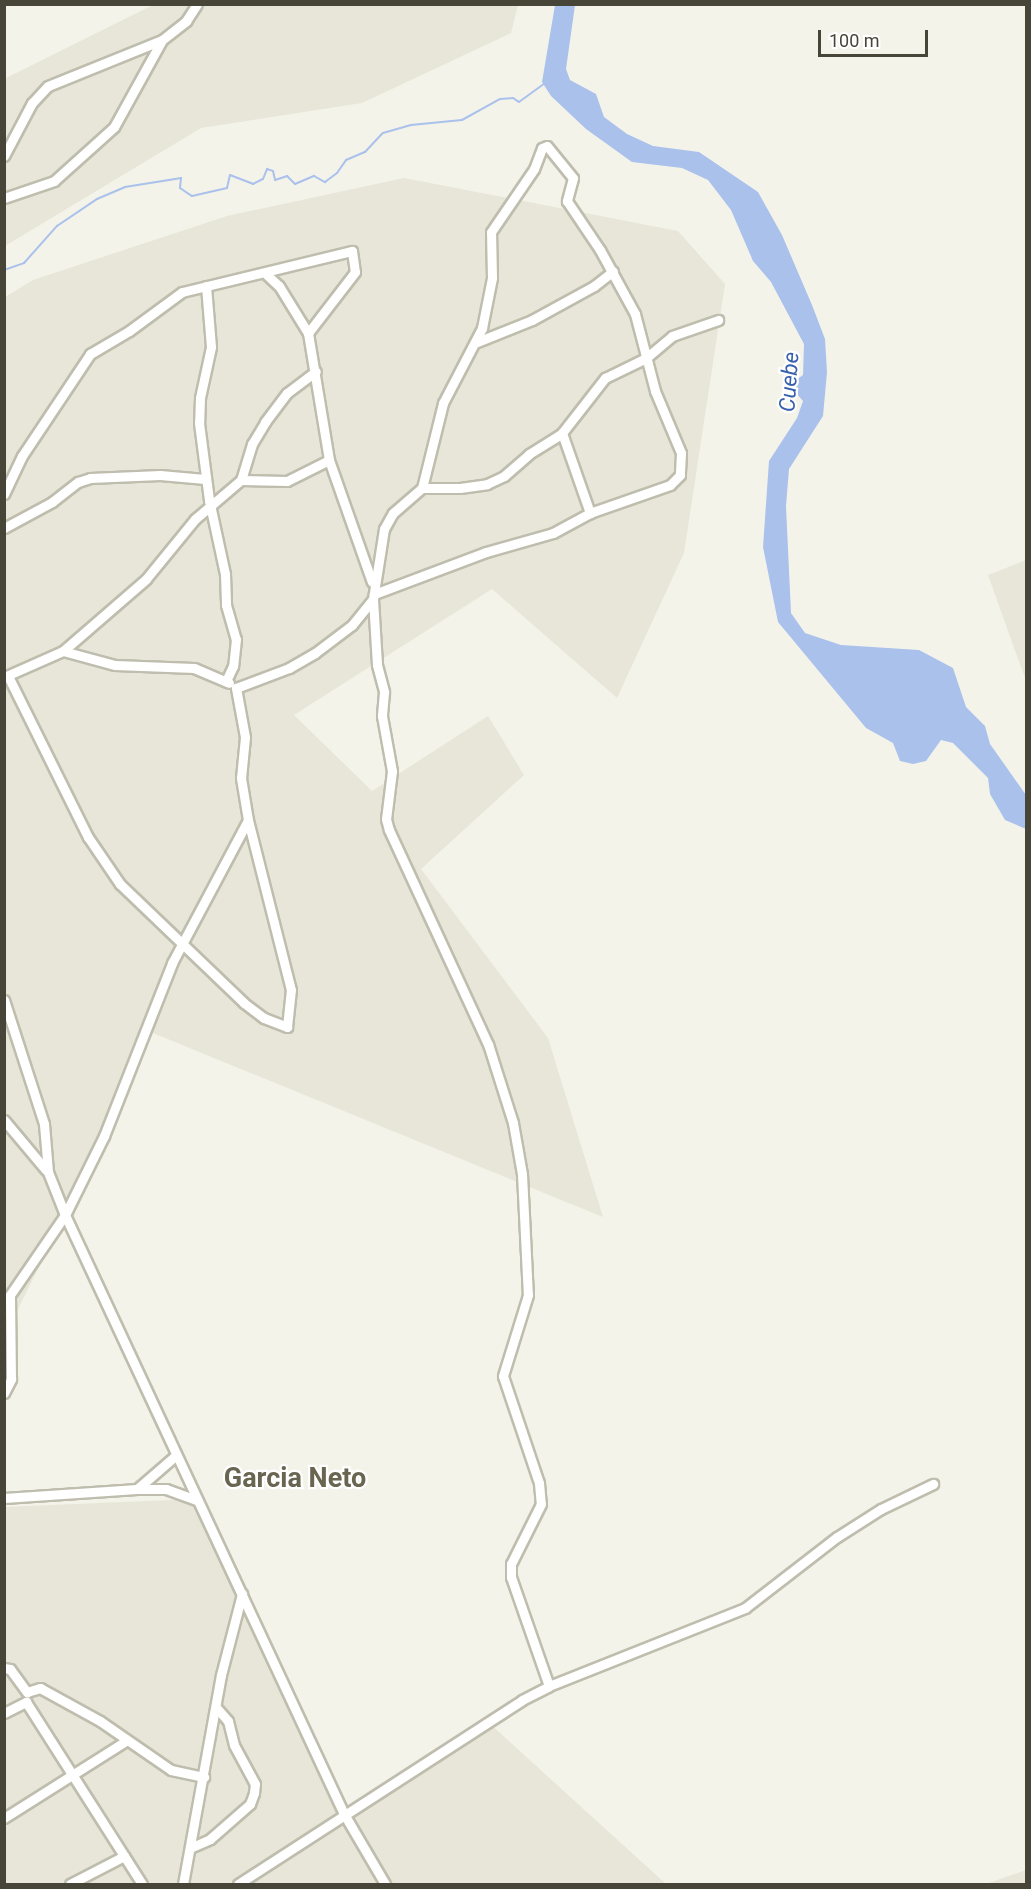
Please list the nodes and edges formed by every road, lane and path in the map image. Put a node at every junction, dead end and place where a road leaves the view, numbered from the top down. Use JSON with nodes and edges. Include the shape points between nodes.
{"nodes":[{"id":1,"x":197,"y":4,"type":"edge"},
{"id":2,"x":162,"y":40,"type":"junction"},
{"id":3,"x":4,"y":156,"type":"edge"},
{"id":4,"x":4,"y":198,"type":"edge"},
{"id":5,"x":284,"y":270,"type":"junction"},
{"id":6,"x":613,"y":271,"type":"junction"},
{"id":7,"x":267,"y":275,"type":"junction"},
{"id":8,"x":206,"y":286,"type":"junction"},
{"id":9,"x":279,"y":286,"type":"junction"},
{"id":10,"x":717,"y":320,"type":"dead end"},
{"id":11,"x":308,"y":333,"type":"junction"},
{"id":12,"x":477,"y":342,"type":"junction"},
{"id":13,"x":646,"y":358,"type":"junction"},
{"id":14,"x":316,"y":370,"type":"junction"},
{"id":15,"x":562,"y":433,"type":"junction"},
{"id":16,"x":329,"y":460,"type":"junction"},
{"id":17,"x":205,"y":479,"type":"junction"},
{"id":18,"x":241,"y":480,"type":"junction"},
{"id":19,"x":422,"y":488,"type":"junction"},
{"id":20,"x":4,"y":494,"type":"edge"},
{"id":21,"x":210,"y":506,"type":"junction"},
{"id":22,"x":590,"y":513,"type":"junction"},
{"id":23,"x":4,"y":528,"type":"edge"},
{"id":24,"x":373,"y":592,"type":"junction"},
{"id":25,"x":63,"y":651,"type":"junction"},
{"id":26,"x":6,"y":676,"type":"edge"},
{"id":27,"x":226,"y":681,"type":"junction"},
{"id":28,"x":236,"y":688,"type":"junction"},
{"id":29,"x":248,"y":820,"type":"junction"},
{"id":30,"x":182,"y":944,"type":"junction"},
{"id":31,"x":4,"y":1000,"type":"edge"},
{"id":32,"x":4,"y":1120,"type":"edge"},
{"id":33,"x":48,"y":1172,"type":"junction"},
{"id":34,"x":65,"y":1215,"type":"junction"},
{"id":35,"x":4,"y":1393,"type":"edge"},
{"id":36,"x":174,"y":1457,"type":"junction"},
{"id":37,"x":933,"y":1484,"type":"dead end"},
{"id":38,"x":137,"y":1489,"type":"junction"},
{"id":39,"x":4,"y":1498,"type":"edge"},
{"id":40,"x":197,"y":1500,"type":"junction"},
{"id":41,"x":242,"y":1594,"type":"junction"},
{"id":42,"x":4,"y":1656,"type":"edge"},
{"id":43,"x":7,"y":1668,"type":"edge"},
{"id":44,"x":549,"y":1686,"type":"junction"},
{"id":45,"x":26,"y":1697,"type":"junction"},
{"id":46,"x":216,"y":1707,"type":"junction"},
{"id":47,"x":4,"y":1713,"type":"edge"},
{"id":48,"x":126,"y":1740,"type":"junction"},
{"id":49,"x":72,"y":1774,"type":"junction"},
{"id":50,"x":204,"y":1777,"type":"junction"},
{"id":51,"x":344,"y":1814,"type":"junction"},
{"id":52,"x":4,"y":1818,"type":"edge"},
{"id":53,"x":190,"y":1848,"type":"junction"},
{"id":54,"x":124,"y":1856,"type":"junction"},
{"id":55,"x":70,"y":1884,"type":"edge"},
{"id":56,"x":142,"y":1884,"type":"edge"},
{"id":57,"x":183,"y":1884,"type":"edge"},
{"id":58,"x":238,"y":1884,"type":"edge"},
{"id":59,"x":384,"y":1884,"type":"edge"}],
"edges":[{"from":1,"to":2,"type":"street","via":[[186,21]]},
{"from":2,"to":3,"type":"street","via":[[48,86],[32,103]]},
{"from":2,"to":4,"type":"street","via":[[114,128],[54,181]]},
{"from":5,"to":7,"type":"street"},
{"from":5,"to":9,"type":"street"},
{"from":5,"to":11,"type":"street","via":[[347,251],[354,254],[355,272]]},
{"from":6,"to":12,"type":"street","via":[[532,320]]},
{"from":6,"to":12,"type":"street","via":[[567,201],[573,178],[546,146],[491,232],[492,278]]},
{"from":6,"to":13,"type":"street","via":[[635,314]]},
{"from":7,"to":8,"type":"street"},
{"from":7,"to":9,"type":"street"},
{"from":8,"to":17,"type":"street","via":[[211,347],[199,423]]},
{"from":8,"to":20,"type":"street","via":[[182,292],[129,332],[90,354],[22,456]]},
{"from":9,"to":11,"type":"street"},
{"from":10,"to":13,"type":"street","via":[[672,336]]},
{"from":11,"to":14,"type":"street"},
{"from":12,"to":19,"type":"street","via":[[443,403]]},
{"from":13,"to":15,"type":"street","via":[[605,378]]},
{"from":13,"to":22,"type":"street","via":[[666,424],[681,453],[680,475],[670,485]]},
{"from":14,"to":16,"type":"street"},
{"from":14,"to":18,"type":"street","via":[[288,393],[265,422],[252,444]]},
{"from":15,"to":19,"type":"street","via":[[487,484]]},
{"from":15,"to":22,"type":"street"},
{"from":16,"to":18,"type":"street","via":[[287,480]]},
{"from":16,"to":24,"type":"street"},
{"from":17,"to":21,"type":"street"},
{"from":17,"to":23,"type":"street","via":[[160,475],[90,478]]},
{"from":18,"to":21,"type":"street"},
{"from":19,"to":24,"type":"street","via":[[393,513],[384,529]]},
{"from":21,"to":25,"type":"street","via":[[146,579]]},
{"from":21,"to":27,"type":"street","via":[[225,574],[226,605],[236,639],[233,666]]},
{"from":22,"to":24,"type":"street","via":[[553,533]]},
{"from":24,"to":28,"type":"street","via":[[352,626],[315,653],[289,668]]},
{"from":24,"to":44,"type":"street","via":[[384,692],[382,716],[391,762],[389,830],[488,1044],[513,1123],[522,1174],[528,1295],[503,1376],[538,1483],[541,1504],[511,1564]]},
{"from":25,"to":26,"type":"street"},
{"from":25,"to":27,"type":"street","via":[[115,665],[194,668]]},
{"from":26,"to":30,"type":"street","via":[[87,837],[120,884]]},
{"from":27,"to":28,"type":"street"},
{"from":28,"to":29,"type":"street","via":[[244,737],[241,778]]},
{"from":29,"to":30,"type":"street"},
{"from":29,"to":30,"type":"street","via":[[291,990],[289,1026],[264,1018],[244,1003]]},
{"from":30,"to":34,"type":"street","via":[[104,1136]]},
{"from":31,"to":33,"type":"street","via":[[44,1124]]},
{"from":32,"to":33,"type":"street"},
{"from":33,"to":34,"type":"street"},
{"from":34,"to":35,"type":"street","via":[[10,1296],[11,1379]]},
{"from":34,"to":36,"type":"street"},
{"from":36,"to":38,"type":"street"},
{"from":36,"to":40,"type":"street"},
{"from":37,"to":44,"type":"street","via":[[881,1509],[856,1529],[837,1537],[745,1608]]},
{"from":38,"to":39,"type":"street"},
{"from":38,"to":40,"type":"street","via":[[166,1489]]},
{"from":40,"to":41,"type":"street"},
{"from":41,"to":46,"type":"street"},
{"from":41,"to":51,"type":"street"},
{"from":42,"to":43,"type":"street"},
{"from":43,"to":45,"type":"street"},
{"from":44,"to":51,"type":"street"},
{"from":45,"to":47,"type":"street"},
{"from":45,"to":48,"type":"street","via":[[40,1688]]},
{"from":45,"to":49,"type":"street"},
{"from":46,"to":50,"type":"street"},
{"from":46,"to":53,"type":"street","via":[[228,1721],[234,1745],[255,1784],[254,1793],[250,1804],[210,1839]]},
{"from":48,"to":49,"type":"street"},
{"from":48,"to":50,"type":"street","via":[[171,1770]]},
{"from":49,"to":52,"type":"street"},
{"from":49,"to":54,"type":"street"},
{"from":50,"to":53,"type":"street"},
{"from":51,"to":58,"type":"street"},
{"from":51,"to":59,"type":"street"},
{"from":53,"to":57,"type":"street"},
{"from":54,"to":55,"type":"street"},
{"from":54,"to":56,"type":"street"}]}
